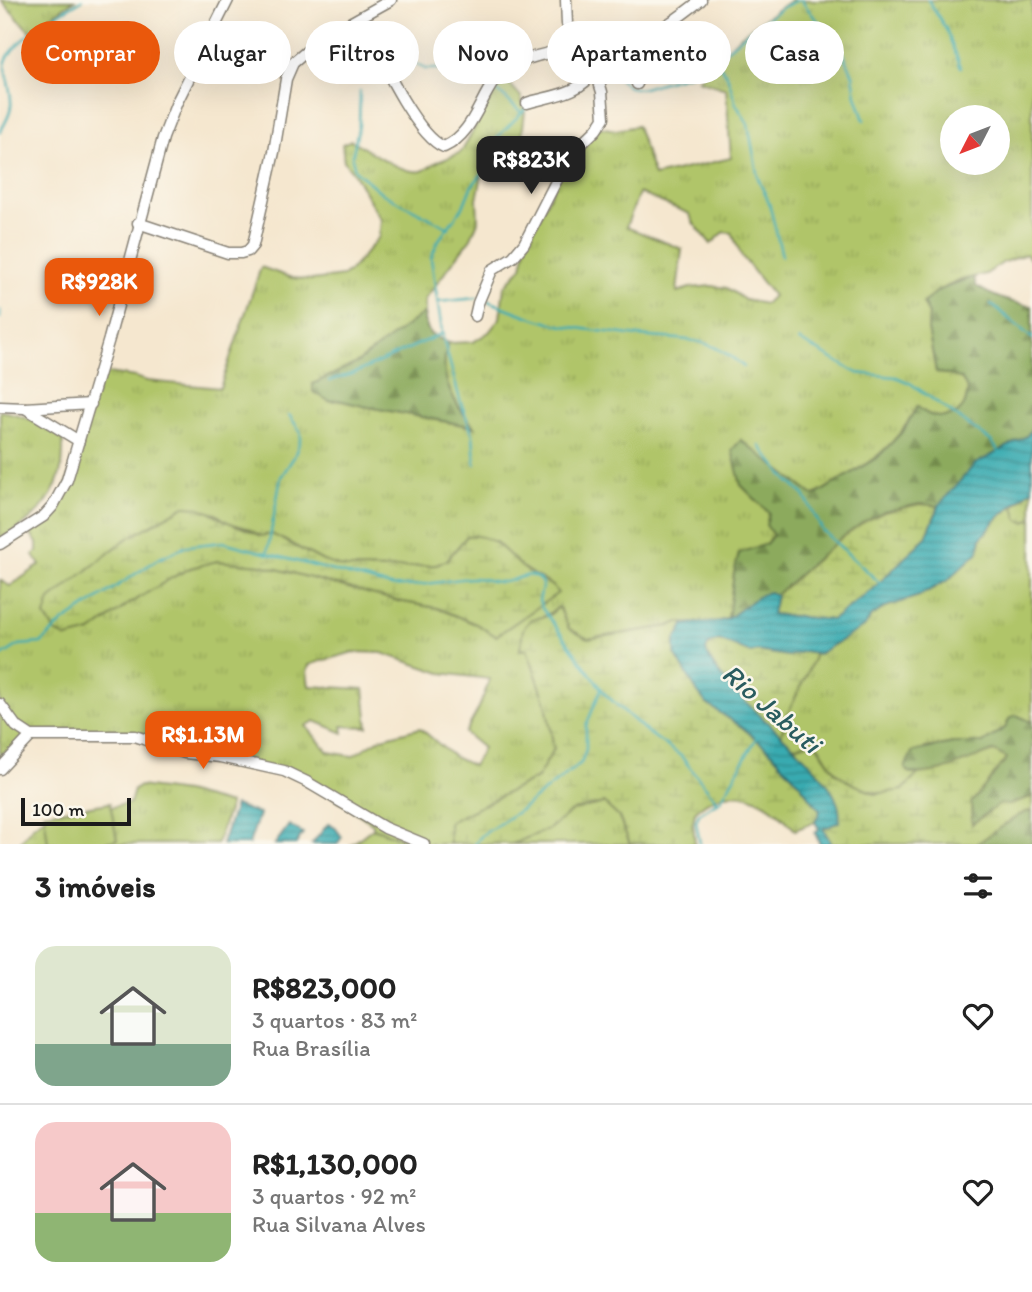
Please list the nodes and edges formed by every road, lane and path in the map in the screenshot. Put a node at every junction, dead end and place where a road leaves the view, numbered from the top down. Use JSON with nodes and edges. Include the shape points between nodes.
{"nodes":[{"id":1,"x":228,"y":0,"type":"edge"},
{"id":2,"x":391,"y":0,"type":"edge"},
{"id":3,"x":566,"y":0,"type":"edge"},
{"id":4,"x":701,"y":0,"type":"edge"},
{"id":5,"x":360,"y":18,"type":"junction"},
{"id":6,"x":567,"y":21,"type":"edge"},
{"id":7,"x":672,"y":21,"type":"edge"},
{"id":8,"x":547,"y":55,"type":"edge"},
{"id":9,"x":583,"y":84,"type":"edge"},
{"id":10,"x":599,"y":84,"type":"edge"},
{"id":11,"x":527,"y":103,"type":"dead end"},
{"id":12,"x":138,"y":223,"type":"junction"},
{"id":13,"x":475,"y":316,"type":"dead end"},
{"id":14,"x":91,"y":404,"type":"junction"},
{"id":15,"x":63,"y":405,"type":"junction"},
{"id":16,"x":0,"y":407,"type":"edge"},
{"id":17,"x":25,"y":408,"type":"junction"},
{"id":18,"x":58,"y":428,"type":"junction"},
{"id":19,"x":79,"y":441,"type":"junction"},
{"id":20,"x":0,"y":544,"type":"edge"},
{"id":21,"x":0,"y":704,"type":"edge"},
{"id":22,"x":31,"y":736,"type":"junction"},
{"id":23,"x":0,"y":769,"type":"edge"},
{"id":24,"x":424,"y":844,"type":"edge"}],
"edges":[{"from":1,"to":12,"type":"street","via":[[177,102]]},
{"from":2,"to":5,"type":"street"},
{"from":3,"to":6,"type":"street"},
{"from":4,"to":7,"type":"street"},
{"from":5,"to":8,"type":"street","via":[[417,121],[444,146],[468,127],[498,75]]},
{"from":5,"to":12,"type":"street","via":[[321,39],[293,63],[286,79],[262,210],[248,251],[228,253]]},
{"from":9,"to":11,"type":"street"},
{"from":10,"to":13,"type":"street","via":[[604,118],[569,156],[524,244],[492,270]]},
{"from":12,"to":14,"type":"street"},
{"from":14,"to":15,"type":"street"},
{"from":14,"to":19,"type":"street"},
{"from":15,"to":17,"type":"street"},
{"from":15,"to":18,"type":"street"},
{"from":16,"to":17,"type":"street"},
{"from":17,"to":18,"type":"street"},
{"from":18,"to":19,"type":"street"},
{"from":19,"to":20,"type":"street","via":[[53,506]]},
{"from":21,"to":22,"type":"street","via":[[16,726]]},
{"from":22,"to":23,"type":"street"},
{"from":22,"to":24,"type":"street","via":[[135,736],[185,754],[284,771],[385,828]]}]}
